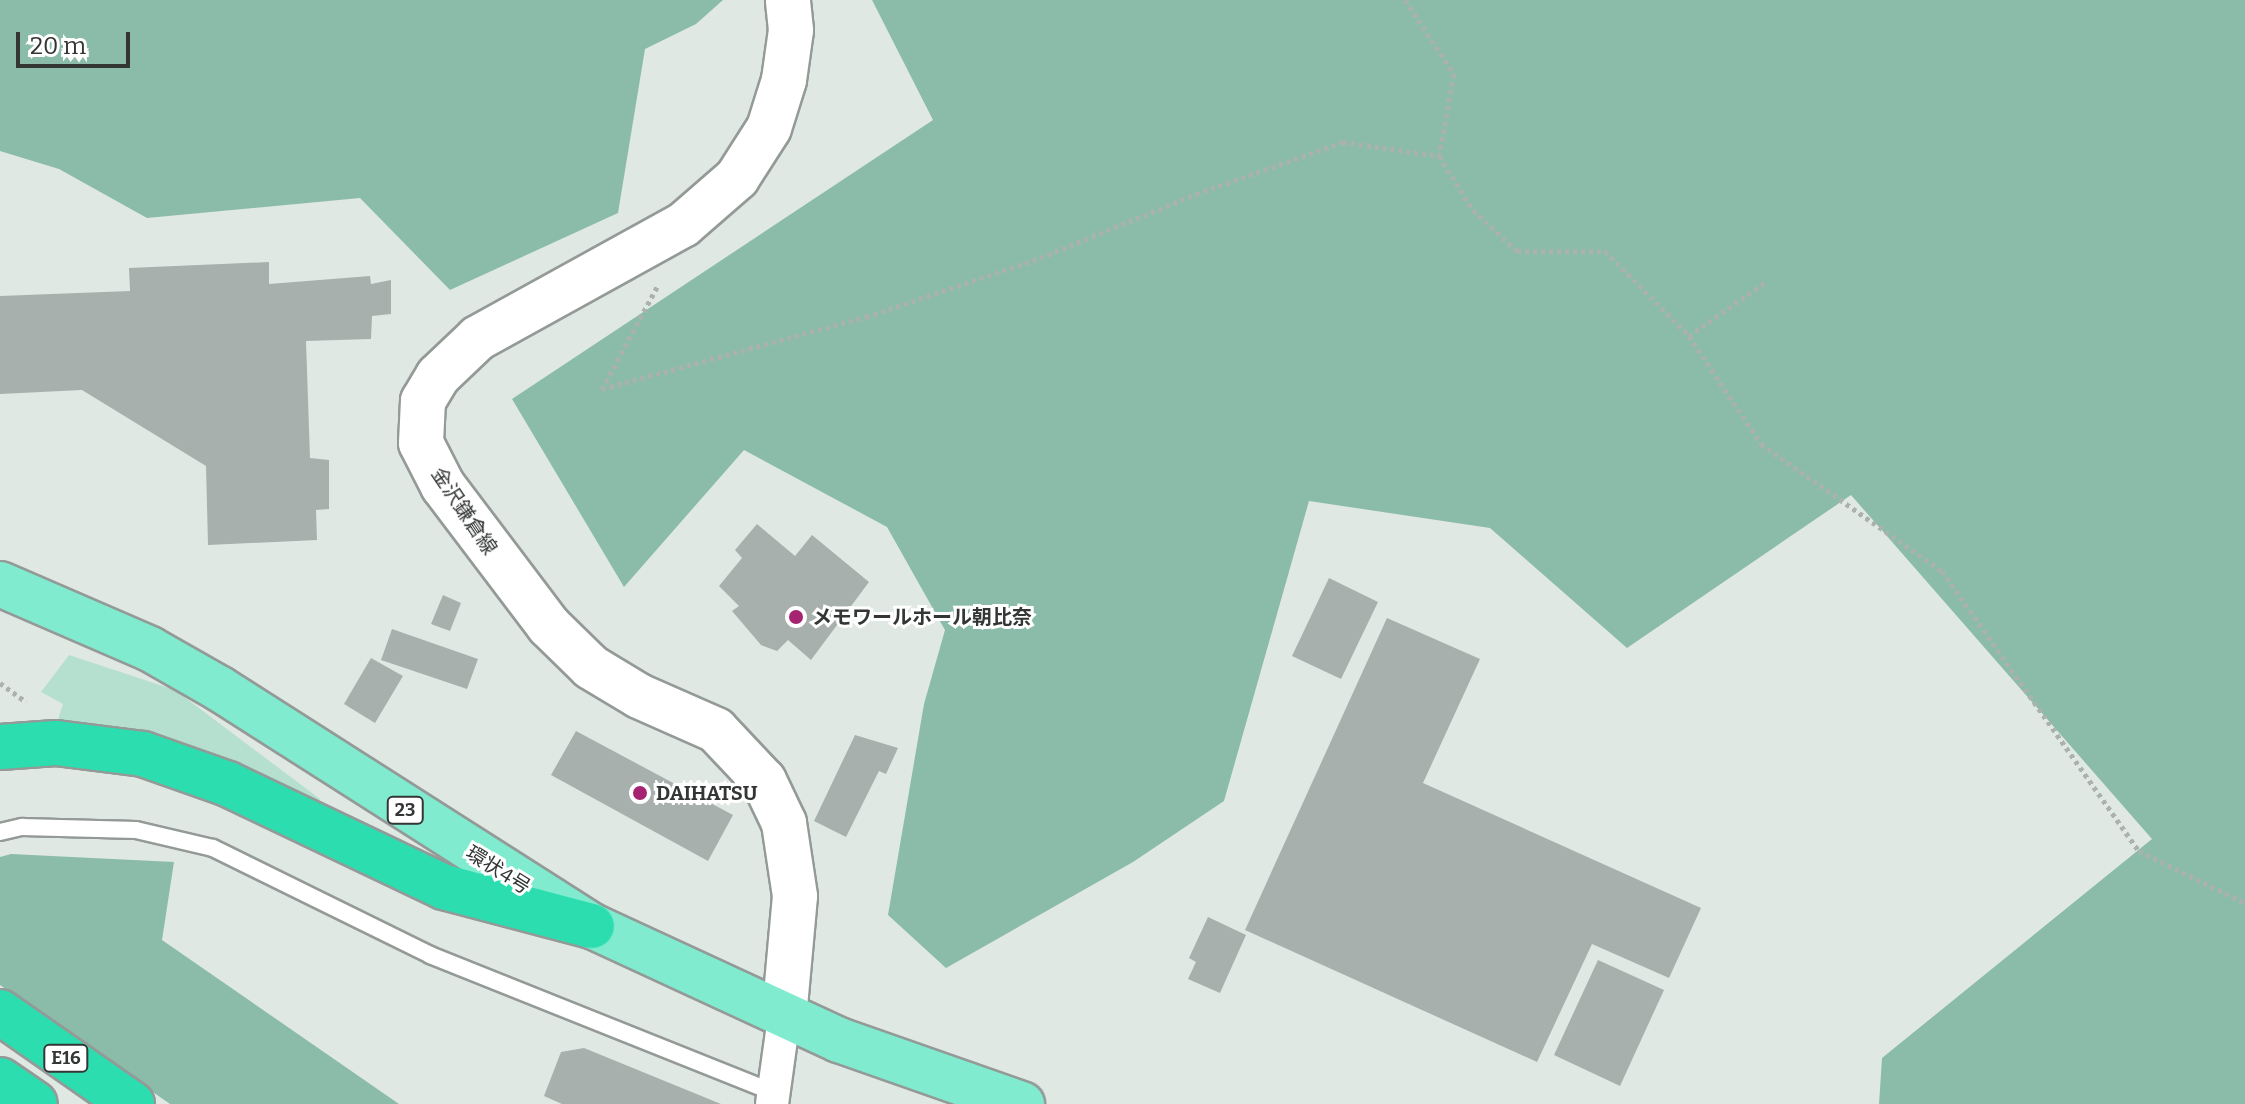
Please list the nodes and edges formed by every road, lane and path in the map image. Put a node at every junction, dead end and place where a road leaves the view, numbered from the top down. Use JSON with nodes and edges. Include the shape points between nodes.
{"nodes":[{"id":1,"x":788,"y":0,"type":"edge"},
{"id":2,"x":1405,"y":0,"type":"edge"},
{"id":3,"x":1439,"y":156,"type":"junction"},
{"id":4,"x":664,"y":275,"type":"dead end"},
{"id":5,"x":1764,"y":283,"type":"dead end"},
{"id":6,"x":1689,"y":336,"type":"junction"},
{"id":7,"x":0,"y":584,"type":"edge"},
{"id":8,"x":0,"y":683,"type":"edge"},
{"id":9,"x":33,"y":706,"type":"dead end"},
{"id":10,"x":0,"y":747,"type":"edge"},
{"id":11,"x":0,"y":832,"type":"edge"},
{"id":12,"x":2245,"y":903,"type":"edge"},
{"id":13,"x":592,"y":926,"type":"junction"},
{"id":14,"x":0,"y":1012,"type":"edge"},
{"id":15,"x":784,"y":1017,"type":"junction"},
{"id":16,"x":0,"y":1082,"type":"edge"},
{"id":17,"x":772,"y":1098,"type":"edge"},
{"id":18,"x":24,"y":1104,"type":"edge"},
{"id":19,"x":35,"y":1104,"type":"edge"},
{"id":20,"x":132,"y":1104,"type":"edge"},
{"id":21,"x":1022,"y":1104,"type":"edge"}],
"edges":[{"from":1,"to":15,"type":"main road","name":"金沢鎌倉線","via":[[791,30],[784,80],[769,128],[737,178],[683,225],[478,338],[438,376],[423,401],[421,443],[443,486],[549,626],[591,667],[639,696],[716,730],[764,781],[784,823],[795,896]]},
{"from":2,"to":3,"type":"path","via":[[1454,74]]},
{"from":3,"to":4,"type":"path","via":[[1343,142],[1040,258],[866,317],[602,389]]},
{"from":3,"to":6,"type":"path","via":[[1473,210],[1517,251],[1605,251]]},
{"from":5,"to":6,"type":"path"},
{"from":6,"to":12,"type":"path","via":[[1761,444],[1942,571],[2139,851]]},
{"from":7,"to":13,"type":"main road","name":"環状4号","number":"23","via":[[150,649],[220,689],[513,881]]},
{"from":8,"to":9,"type":"path"},
{"from":10,"to":13,"type":"highway","via":[[56,743],[143,754],[228,784],[444,887]]},
{"from":11,"to":17,"type":"lane","via":[[22,827],[136,830],[213,848],[430,955]]},
{"from":13,"to":15,"type":"main road","name":"環状4号","number":"23"},
{"from":14,"to":20,"type":"highway","number":"E16"},
{"from":15,"to":17,"type":"street"},
{"from":15,"to":21,"type":"main road","name":"環状4号","number":"23"},
{"from":16,"to":18,"type":"highway"},
{"from":16,"to":19,"type":"highway"}]}
